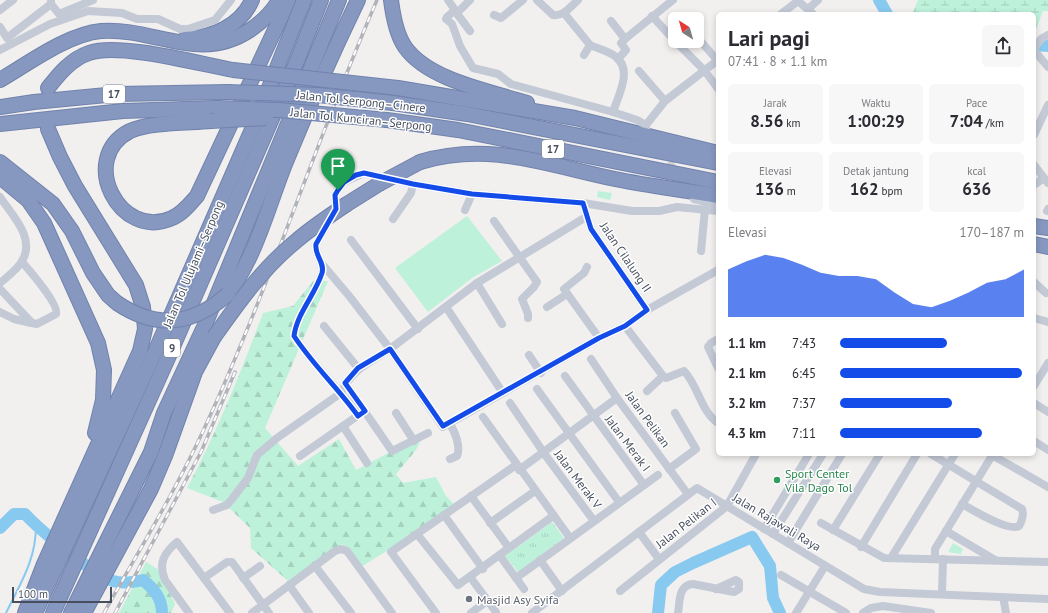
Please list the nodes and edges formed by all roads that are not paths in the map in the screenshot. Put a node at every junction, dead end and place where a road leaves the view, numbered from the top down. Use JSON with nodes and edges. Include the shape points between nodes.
{"nodes":[{"id":1,"x":13,"y":0,"type":"edge"},
{"id":2,"x":93,"y":0,"type":"edge"},
{"id":3,"x":231,"y":0,"type":"edge"},
{"id":4,"x":252,"y":0,"type":"edge"},
{"id":5,"x":279,"y":0,"type":"edge"},
{"id":6,"x":288,"y":0,"type":"edge"},
{"id":7,"x":304,"y":0,"type":"edge"},
{"id":8,"x":320,"y":0,"type":"edge"},
{"id":9,"x":339,"y":0,"type":"edge"},
{"id":10,"x":358,"y":0,"type":"edge"},
{"id":11,"x":391,"y":0,"type":"edge"},
{"id":12,"x":448,"y":0,"type":"edge"},
{"id":13,"x":470,"y":0,"type":"edge"},
{"id":14,"x":523,"y":0,"type":"edge"},
{"id":15,"x":537,"y":0,"type":"edge"},
{"id":16,"x":578,"y":0,"type":"edge"},
{"id":17,"x":673,"y":0,"type":"edge"},
{"id":18,"x":798,"y":0,"type":"edge"},
{"id":19,"x":818,"y":0,"type":"edge"},
{"id":20,"x":51,"y":2,"type":"edge"},
{"id":21,"x":0,"y":10,"type":"edge"},
{"id":22,"x":810,"y":11,"type":"edge"},
{"id":23,"x":456,"y":12,"type":"junction"},
{"id":24,"x":783,"y":12,"type":"edge"},
{"id":25,"x":564,"y":13,"type":"junction"},
{"id":26,"x":494,"y":15,"type":"dead end"},
{"id":27,"x":652,"y":16,"type":"junction"},
{"id":28,"x":611,"y":21,"type":"dead end"},
{"id":29,"x":1,"y":29,"type":"edge"},
{"id":30,"x":470,"y":31,"type":"dead end"},
{"id":31,"x":668,"y":33,"type":"edge"},
{"id":32,"x":1045,"y":37,"type":"edge"},
{"id":33,"x":161,"y":39,"type":"junction"},
{"id":34,"x":625,"y":39,"type":"junction"},
{"id":35,"x":590,"y":45,"type":"junction"},
{"id":36,"x":704,"y":45,"type":"edge"},
{"id":37,"x":1036,"y":47,"type":"edge"},
{"id":38,"x":682,"y":48,"type":"edge"},
{"id":39,"x":0,"y":50,"type":"edge"},
{"id":40,"x":1036,"y":52,"type":"edge"},
{"id":41,"x":584,"y":56,"type":"dead end"},
{"id":42,"x":716,"y":58,"type":"edge"},
{"id":43,"x":618,"y":59,"type":"junction"},
{"id":44,"x":716,"y":62,"type":"edge"},
{"id":45,"x":1048,"y":67,"type":"edge"},
{"id":46,"x":639,"y":71,"type":"dead end"},
{"id":47,"x":705,"y":71,"type":"junction"},
{"id":48,"x":0,"y":80,"type":"edge"},
{"id":49,"x":716,"y":85,"type":"edge"},
{"id":50,"x":48,"y":88,"type":"dead end"},
{"id":51,"x":665,"y":101,"type":"junction"},
{"id":52,"x":1048,"y":105,"type":"edge"},
{"id":53,"x":0,"y":108,"type":"edge"},
{"id":54,"x":613,"y":112,"type":"junction"},
{"id":55,"x":214,"y":114,"type":"junction"},
{"id":56,"x":575,"y":118,"type":"junction"},
{"id":57,"x":0,"y":124,"type":"edge"},
{"id":58,"x":293,"y":128,"type":"junction"},
{"id":59,"x":1036,"y":128,"type":"edge"},
{"id":60,"x":48,"y":129,"type":"dead end"},
{"id":61,"x":716,"y":153,"type":"edge"},
{"id":62,"x":716,"y":163,"type":"edge"},
{"id":63,"x":2,"y":168,"type":"edge"},
{"id":64,"x":1036,"y":168,"type":"edge"},
{"id":65,"x":1046,"y":181,"type":"edge"},
{"id":66,"x":716,"y":182,"type":"edge"},
{"id":67,"x":413,"y":184,"type":"junction"},
{"id":68,"x":1036,"y":184,"type":"edge"},
{"id":69,"x":472,"y":194,"type":"junction"},
{"id":70,"x":716,"y":196,"type":"edge"},
{"id":71,"x":0,"y":197,"type":"edge"},
{"id":72,"x":694,"y":199,"type":"tunnel mouth"},
{"id":73,"x":583,"y":203,"type":"junction"},
{"id":74,"x":716,"y":204,"type":"edge"},
{"id":75,"x":705,"y":209,"type":"junction"},
{"id":76,"x":465,"y":210,"type":"dead end"},
{"id":77,"x":716,"y":211,"type":"edge"},
{"id":78,"x":586,"y":217,"type":"junction"},
{"id":79,"x":393,"y":219,"type":"dead end"},
{"id":80,"x":494,"y":221,"type":"dead end"},
{"id":81,"x":1036,"y":226,"type":"edge"},
{"id":82,"x":1048,"y":228,"type":"edge"},
{"id":83,"x":351,"y":240,"type":"dead end"},
{"id":84,"x":1036,"y":244,"type":"edge"},
{"id":85,"x":1048,"y":247,"type":"edge"},
{"id":86,"x":702,"y":250,"type":"dead end"},
{"id":87,"x":520,"y":258,"type":"junction"},
{"id":88,"x":22,"y":262,"type":"junction"},
{"id":89,"x":323,"y":265,"type":"junction"},
{"id":90,"x":587,"y":267,"type":"dead end"},
{"id":91,"x":716,"y":273,"type":"edge"},
{"id":92,"x":0,"y":283,"type":"edge"},
{"id":93,"x":477,"y":283,"type":"junction"},
{"id":94,"x":1036,"y":284,"type":"edge"},
{"id":95,"x":0,"y":289,"type":"edge"},
{"id":96,"x":1036,"y":290,"type":"edge"},
{"id":97,"x":1047,"y":293,"type":"edge"},
{"id":98,"x":567,"y":294,"type":"junction"},
{"id":99,"x":446,"y":307,"type":"junction"},
{"id":100,"x":547,"y":307,"type":"dead end"},
{"id":101,"x":647,"y":310,"type":"junction"},
{"id":102,"x":0,"y":312,"type":"edge"},
{"id":103,"x":528,"y":318,"type":"dead end"},
{"id":104,"x":1036,"y":320,"type":"edge"},
{"id":105,"x":1048,"y":322,"type":"edge"},
{"id":106,"x":32,"y":323,"type":"junction"},
{"id":107,"x":502,"y":324,"type":"dead end"},
{"id":108,"x":324,"y":326,"type":"dead end"},
{"id":109,"x":625,"y":326,"type":"junction"},
{"id":110,"x":418,"y":329,"type":"junction"},
{"id":111,"x":599,"y":338,"type":"junction"},
{"id":112,"x":716,"y":340,"type":"edge"},
{"id":113,"x":390,"y":349,"type":"junction"},
{"id":114,"x":529,"y":355,"type":"dead end"},
{"id":115,"x":591,"y":358,"type":"dead end"},
{"id":116,"x":1048,"y":362,"type":"edge"},
{"id":117,"x":716,"y":364,"type":"edge"},
{"id":118,"x":358,"y":368,"type":"junction"},
{"id":119,"x":541,"y":373,"type":"junction"},
{"id":120,"x":565,"y":376,"type":"dead end"},
{"id":121,"x":663,"y":376,"type":"junction"},
{"id":122,"x":345,"y":383,"type":"junction"},
{"id":123,"x":1036,"y":383,"type":"edge"},
{"id":124,"x":536,"y":389,"type":"dead end"},
{"id":125,"x":648,"y":391,"type":"dead end"},
{"id":126,"x":341,"y":393,"type":"junction"},
{"id":127,"x":503,"y":393,"type":"junction"},
{"id":128,"x":617,"y":398,"type":"junction"},
{"id":129,"x":510,"y":403,"type":"dead end"},
{"id":130,"x":1036,"y":404,"type":"edge"},
{"id":131,"x":1048,"y":412,"type":"edge"},
{"id":132,"x":362,"y":413,"type":"junction"},
{"id":133,"x":396,"y":413,"type":"dead end"},
{"id":134,"x":675,"y":413,"type":"dead end"},
{"id":135,"x":592,"y":416,"type":"junction"},
{"id":136,"x":483,"y":417,"type":"dead end"},
{"id":137,"x":716,"y":422,"type":"edge"},
{"id":138,"x":449,"y":423,"type":"junction"},
{"id":139,"x":343,"y":426,"type":"junction"},
{"id":140,"x":428,"y":433,"type":"dead end"},
{"id":141,"x":568,"y":434,"type":"junction"},
{"id":142,"x":414,"y":441,"type":"junction"},
{"id":143,"x":1036,"y":442,"type":"edge"},
{"id":144,"x":1048,"y":450,"type":"edge"},
{"id":145,"x":543,"y":452,"type":"junction"},
{"id":146,"x":300,"y":456,"type":"dead end"},
{"id":147,"x":755,"y":456,"type":"edge"},
{"id":148,"x":808,"y":456,"type":"edge"},
{"id":149,"x":821,"y":456,"type":"edge"},
{"id":150,"x":841,"y":456,"type":"edge"},
{"id":151,"x":879,"y":456,"type":"edge"},
{"id":152,"x":916,"y":456,"type":"edge"},
{"id":153,"x":934,"y":456,"type":"edge"},
{"id":154,"x":954,"y":456,"type":"edge"},
{"id":155,"x":991,"y":456,"type":"edge"},
{"id":156,"x":995,"y":456,"type":"edge"},
{"id":157,"x":450,"y":459,"type":"dead end"},
{"id":158,"x":367,"y":463,"type":"dead end"},
{"id":159,"x":88,"y":465,"type":"junction"},
{"id":160,"x":948,"y":465,"type":"junction"},
{"id":161,"x":517,"y":467,"type":"junction"},
{"id":162,"x":669,"y":469,"type":"junction"},
{"id":163,"x":658,"y":475,"type":"dead end"},
{"id":164,"x":976,"y":482,"type":"junction"},
{"id":165,"x":644,"y":484,"type":"junction"},
{"id":166,"x":1048,"y":487,"type":"edge"},
{"id":167,"x":535,"y":491,"type":"junction"},
{"id":168,"x":687,"y":493,"type":"junction"},
{"id":169,"x":471,"y":496,"type":"junction"},
{"id":170,"x":619,"y":502,"type":"junction"},
{"id":171,"x":962,"y":504,"type":"junction"},
{"id":172,"x":727,"y":506,"type":"junction"},
{"id":173,"x":213,"y":510,"type":"dead end"},
{"id":174,"x":444,"y":515,"type":"junction"},
{"id":175,"x":553,"y":516,"type":"junction"},
{"id":176,"x":594,"y":521,"type":"junction"},
{"id":177,"x":490,"y":523,"type":"junction"},
{"id":178,"x":821,"y":523,"type":"dead end"},
{"id":179,"x":764,"y":529,"type":"junction"},
{"id":180,"x":833,"y":530,"type":"junction"},
{"id":181,"x":946,"y":531,"type":"junction"},
{"id":182,"x":639,"y":532,"type":"junction"},
{"id":183,"x":417,"y":534,"type":"junction"},
{"id":184,"x":773,"y":534,"type":"junction"},
{"id":185,"x":570,"y":538,"type":"junction"},
{"id":186,"x":788,"y":543,"type":"junction"},
{"id":187,"x":861,"y":547,"type":"junction"},
{"id":188,"x":509,"y":548,"type":"junction"},
{"id":189,"x":110,"y":551,"type":"junction"},
{"id":190,"x":500,"y":556,"type":"junction"},
{"id":191,"x":892,"y":558,"type":"junction"},
{"id":192,"x":939,"y":559,"type":"junction"},
{"id":193,"x":540,"y":560,"type":"junction"},
{"id":194,"x":659,"y":560,"type":"junction"},
{"id":195,"x":995,"y":561,"type":"junction"},
{"id":196,"x":1048,"y":562,"type":"edge"},
{"id":197,"x":260,"y":566,"type":"dead end"},
{"id":198,"x":315,"y":566,"type":"junction"},
{"id":199,"x":825,"y":566,"type":"junction"},
{"id":200,"x":483,"y":569,"type":"junction"},
{"id":201,"x":781,"y":574,"type":"dead end"},
{"id":202,"x":204,"y":578,"type":"junction"},
{"id":203,"x":243,"y":578,"type":"junction"},
{"id":204,"x":470,"y":578,"type":"junction"},
{"id":205,"x":516,"y":578,"type":"junction"},
{"id":206,"x":289,"y":585,"type":"junction"},
{"id":207,"x":524,"y":589,"type":"dead end"},
{"id":208,"x":716,"y":589,"type":"dead end"},
{"id":209,"x":620,"y":590,"type":"dead end"},
{"id":210,"x":562,"y":591,"type":"junction"},
{"id":211,"x":809,"y":591,"type":"junction"},
{"id":212,"x":88,"y":592,"type":"junction"},
{"id":213,"x":894,"y":592,"type":"junction"},
{"id":214,"x":942,"y":594,"type":"junction"},
{"id":215,"x":1048,"y":599,"type":"edge"},
{"id":216,"x":487,"y":601,"type":"junction"},
{"id":217,"x":1004,"y":602,"type":"dead end"},
{"id":218,"x":263,"y":605,"type":"junction"},
{"id":219,"x":893,"y":606,"type":"junction"},
{"id":220,"x":883,"y":609,"type":"edge"},
{"id":221,"x":836,"y":611,"type":"edge"},
{"id":222,"x":496,"y":612,"type":"edge"},
{"id":223,"x":916,"y":612,"type":"edge"},
{"id":224,"x":24,"y":613,"type":"edge"},
{"id":225,"x":35,"y":613,"type":"edge"},
{"id":226,"x":53,"y":613,"type":"edge"},
{"id":227,"x":71,"y":613,"type":"edge"},
{"id":228,"x":84,"y":613,"type":"edge"},
{"id":229,"x":189,"y":613,"type":"edge"},
{"id":230,"x":230,"y":613,"type":"edge"},
{"id":231,"x":252,"y":613,"type":"edge"},
{"id":232,"x":269,"y":613,"type":"edge"},
{"id":233,"x":309,"y":613,"type":"edge"},
{"id":234,"x":351,"y":613,"type":"edge"},
{"id":235,"x":392,"y":613,"type":"edge"},
{"id":236,"x":436,"y":613,"type":"edge"},
{"id":237,"x":471,"y":613,"type":"edge"},
{"id":238,"x":532,"y":613,"type":"edge"},
{"id":239,"x":678,"y":613,"type":"edge"},
{"id":240,"x":796,"y":613,"type":"edge"},
{"id":241,"x":846,"y":613,"type":"edge"},
{"id":242,"x":863,"y":613,"type":"edge"},
{"id":243,"x":931,"y":613,"type":"edge"},
{"id":244,"x":1006,"y":613,"type":"edge"}],
"edges":[{"from":1,"to":21,"type":"street"},
{"from":2,"to":20,"type":"street","via":[[59,14]]},
{"from":3,"to":39,"type":"street","via":[[215,20],[184,29],[158,19],[137,19],[122,13],[88,11],[50,24]]},
{"from":4,"to":33,"type":"highway","via":[[241,17],[210,35]]},
{"from":5,"to":33,"type":"highway","via":[[261,23],[225,42],[204,46]]},
{"from":6,"to":55,"type":"highway","via":[[197,196],[174,218],[148,222],[133,218],[111,195],[107,185],[105,173],[112,148],[129,132],[141,127]]},
{"from":7,"to":225,"type":"highway","name":"Jalan Tol Ulujami–Serpong","number":"9","via":[[257,118],[155,352]]},
{"from":8,"to":226,"type":"highway","name":"Jalan Tol Ulujami–Serpong","number":"9","via":[[254,160]]},
{"from":9,"to":58,"type":"highway"},
{"from":10,"to":58,"type":"highway","via":[[325,70]]},
{"from":11,"to":56,"type":"highway","via":[[398,34],[404,46],[430,70],[447,78]]},
{"from":12,"to":23,"type":"street"},
{"from":13,"to":23,"type":"street"},
{"from":14,"to":26,"type":"street","via":[[501,18]]},
{"from":15,"to":25,"type":"street","via":[[553,14]]},
{"from":16,"to":25,"type":"street"},
{"from":17,"to":27,"type":"street"},
{"from":18,"to":22,"type":"street"},
{"from":18,"to":24,"type":"street"},
{"from":19,"to":22,"type":"street"},
{"from":20,"to":29,"type":"street","via":[[7,38]]},
{"from":23,"to":30,"type":"street"},
{"from":23,"to":54,"type":"street","via":[[446,19],[452,24],[460,46],[473,68],[498,74],[511,84]]},
{"from":25,"to":35,"type":"street"},
{"from":27,"to":31,"type":"street"},
{"from":27,"to":34,"type":"street"},
{"from":28,"to":34,"type":"street"},
{"from":32,"to":37,"type":"street"},
{"from":33,"to":48,"type":"highway","via":[[120,31],[100,31],[59,45]]},
{"from":34,"to":43,"type":"street","via":[[621,43],[626,50]]},
{"from":35,"to":41,"type":"street"},
{"from":35,"to":43,"type":"street"},
{"from":36,"to":42,"type":"street"},
{"from":38,"to":47,"type":"street"},
{"from":40,"to":45,"type":"street"},
{"from":43,"to":54,"type":"street","via":[[624,77]]},
{"from":44,"to":47,"type":"street"},
{"from":46,"to":51,"type":"street"},
{"from":47,"to":49,"type":"street"},
{"from":47,"to":51,"type":"street"},
{"from":50,"to":56,"type":"highway","bridge":true,"via":[[73,60],[89,52],[110,50],[139,52],[234,70],[398,88]]},
{"from":51,"to":54,"type":"street","via":[[646,127]]},
{"from":52,"to":59,"type":"street"},
{"from":53,"to":62,"type":"highway","name":"Jalan Tol Serpong–Cinere","number":"17","bridge":true,"via":[[117,94],[228,92],[318,95],[474,115]]},
{"from":55,"to":57,"type":"highway","name":"Jalan Tol Kunciran–Serpong","number":"17","via":[[122,111]]},
{"from":55,"to":66,"type":"highway","name":"Jalan Tol Kunciran–Serpong","number":"17","bridge":true,"via":[[279,110],[387,120],[458,130]]},
{"from":56,"to":61,"type":"highway"},
{"from":58,"to":63,"type":"highway","bridge":true,"via":[[285,164],[242,275],[228,294],[213,308],[191,317],[169,321],[148,319],[130,312],[108,295],[93,273],[72,231],[53,204]]},
{"from":58,"to":189,"type":"highway","via":[[271,162],[204,327],[164,413],[151,452]]},
{"from":60,"to":159,"type":"highway","via":[[75,186],[136,286],[143,307],[144,329],[140,351]]},
{"from":63,"to":159,"type":"highway","via":[[44,223],[98,343],[102,358],[103,400]]},
{"from":64,"to":65,"type":"street"},
{"from":65,"to":68,"type":"street"},
{"from":67,"to":69,"type":"street"},
{"from":67,"to":79,"type":"street","via":[[411,193]]},
{"from":67,"to":89,"type":"street","via":[[364,173],[344,182],[335,195],[336,209],[316,244],[315,250]]},
{"from":69,"to":73,"type":"street"},
{"from":69,"to":76,"type":"street"},
{"from":70,"to":189,"type":"highway","bridge":true,"via":[[617,180],[503,154],[470,153],[440,157],[420,162],[379,184],[295,242],[262,274],[237,304],[214,337],[195,372],[151,489]]},
{"from":71,"to":88,"type":"street","via":[[25,234],[26,244]]},
{"from":72,"to":74,"type":"street"},
{"from":73,"to":75,"type":"street","via":[[632,211],[659,211],[677,207]]},
{"from":73,"to":78,"type":"street","name":"Jalan Cilalung II"},
{"from":75,"to":77,"type":"street"},
{"from":75,"to":86,"type":"street"},
{"from":78,"to":87,"type":"street"},
{"from":78,"to":101,"type":"street","name":"Jalan Cilalung II","via":[[591,229]]},
{"from":80,"to":87,"type":"street"},
{"from":81,"to":82,"type":"highway"},
{"from":83,"to":110,"type":"street"},
{"from":84,"to":85,"type":"highway"},
{"from":87,"to":93,"type":"street"},
{"from":87,"to":103,"type":"street","via":[[537,282],[522,299]]},
{"from":88,"to":92,"type":"street"},
{"from":88,"to":106,"type":"street","via":[[46,291],[57,311],[37,324]]},
{"from":89,"to":113,"type":"street"},
{"from":89,"to":126,"type":"street","via":[[315,288],[295,328],[294,336],[308,357]]},
{"from":90,"to":98,"type":"street","via":[[584,274],[564,289]]},
{"from":91,"to":101,"type":"street"},
{"from":93,"to":99,"type":"street"},
{"from":93,"to":107,"type":"street"},
{"from":94,"to":97,"type":"street"},
{"from":95,"to":106,"type":"street"},
{"from":96,"to":97,"type":"street"},
{"from":98,"to":100,"type":"street"},
{"from":98,"to":111,"type":"street"},
{"from":99,"to":110,"type":"street"},
{"from":99,"to":127,"type":"street"},
{"from":101,"to":109,"type":"street"},
{"from":102,"to":106,"type":"street","via":[[14,319]]},
{"from":104,"to":105,"type":"street"},
{"from":108,"to":118,"type":"street"},
{"from":109,"to":111,"type":"street"},
{"from":109,"to":121,"type":"street"},
{"from":110,"to":113,"type":"street"},
{"from":111,"to":119,"type":"street"},
{"from":112,"to":117,"type":"street","via":[[708,348]]},
{"from":113,"to":118,"type":"street"},
{"from":113,"to":138,"type":"street","via":[[443,426]]},
{"from":114,"to":119,"type":"street"},
{"from":115,"to":128,"type":"street","name":"Jalan Pelikan"},
{"from":116,"to":123,"type":"street"},
{"from":118,"to":122,"type":"street"},
{"from":119,"to":127,"type":"street"},
{"from":120,"to":135,"type":"street","name":"Jalan Merak I"},
{"from":121,"to":125,"type":"street"},
{"from":121,"to":137,"type":"street","via":[[666,378],[684,371]]},
{"from":122,"to":126,"type":"street"},
{"from":122,"to":132,"type":"street"},
{"from":124,"to":141,"type":"street"},
{"from":126,"to":132,"type":"street"},
{"from":126,"to":173,"type":"street","via":[[257,455],[248,478],[232,499],[227,505]]},
{"from":127,"to":138,"type":"street"},
{"from":128,"to":135,"type":"street"},
{"from":128,"to":162,"type":"street","name":"Jalan Pelikan"},
{"from":129,"to":145,"type":"street","name":"Jalan Merak V"},
{"from":130,"to":131,"type":"street"},
{"from":132,"to":139,"type":"street"},
{"from":132,"to":142,"type":"street","via":[[392,451]]},
{"from":133,"to":142,"type":"street"},
{"from":134,"to":162,"type":"street","via":[[696,449]]},
{"from":135,"to":141,"type":"street"},
{"from":135,"to":165,"type":"street","name":"Jalan Merak I"},
{"from":136,"to":161,"type":"street"},
{"from":138,"to":157,"type":"street","via":[[455,435],[458,452]]},
{"from":139,"to":146,"type":"street"},
{"from":139,"to":158,"type":"street"},
{"from":140,"to":142,"type":"street"},
{"from":141,"to":145,"type":"street"},
{"from":141,"to":170,"type":"street"},
{"from":143,"to":144,"type":"street"},
{"from":145,"to":161,"type":"street"},
{"from":145,"to":176,"type":"street","name":"Jalan Merak V"},
{"from":147,"to":172,"type":"street"},
{"from":148,"to":179,"type":"street"},
{"from":149,"to":184,"type":"street"},
{"from":150,"to":186,"type":"street"},
{"from":151,"to":180,"type":"street"},
{"from":152,"to":187,"type":"street"},
{"from":153,"to":160,"type":"street"},
{"from":154,"to":160,"type":"street"},
{"from":155,"to":164,"type":"street"},
{"from":156,"to":166,"type":"street"},
{"from":159,"to":224,"type":"highway"},
{"from":160,"to":164,"type":"street"},
{"from":160,"to":191,"type":"street"},
{"from":161,"to":167,"type":"street"},
{"from":161,"to":169,"type":"street"},
{"from":162,"to":168,"type":"street","name":"Jalan Pelikan"},
{"from":163,"to":165,"type":"street"},
{"from":164,"to":171,"type":"street"},
{"from":164,"to":171,"type":"street","via":[[1023,510],[1021,524],[1013,528],[1003,525]]},
{"from":165,"to":170,"type":"street"},
{"from":167,"to":175,"type":"street"},
{"from":167,"to":177,"type":"street"},
{"from":168,"to":172,"type":"street","name":"Jalan Rajawali Raya","via":[[698,488]]},
{"from":168,"to":182,"type":"street"},
{"from":169,"to":174,"type":"street"},
{"from":169,"to":177,"type":"street"},
{"from":170,"to":176,"type":"street"},
{"from":171,"to":181,"type":"street"},
{"from":172,"to":179,"type":"street","name":"Jalan Rajawali Raya"},
{"from":172,"to":194,"type":"street","name":"Jalan Pelikan I"},
{"from":174,"to":183,"type":"street"},
{"from":174,"to":200,"type":"street"},
{"from":175,"to":185,"type":"street"},
{"from":175,"to":188,"type":"street"},
{"from":176,"to":185,"type":"street"},
{"from":177,"to":188,"type":"street"},
{"from":178,"to":180,"type":"street"},
{"from":179,"to":184,"type":"street","name":"Jalan Rajawali Raya"},
{"from":180,"to":187,"type":"street"},
{"from":181,"to":192,"type":"street","via":[[935,549]]},
{"from":181,"to":195,"type":"street"},
{"from":182,"to":194,"type":"street","name":"Jalan Pelikan I"},
{"from":182,"to":210,"type":"street"},
{"from":183,"to":204,"type":"street","via":[[456,584],[462,584]]},
{"from":183,"to":236,"type":"street","via":[[391,552]]},
{"from":184,"to":186,"type":"street","name":"Jalan Rajawali Raya"},
{"from":185,"to":193,"type":"street"},
{"from":186,"to":199,"type":"street","name":"Jalan Rajawali Raya"},
{"from":187,"to":191,"type":"street","via":[[880,557]]},
{"from":188,"to":190,"type":"street"},
{"from":189,"to":212,"type":"highway"},
{"from":190,"to":200,"type":"street"},
{"from":190,"to":205,"type":"street"},
{"from":191,"to":192,"type":"street"},
{"from":192,"to":195,"type":"street"},
{"from":192,"to":214,"type":"street"},
{"from":193,"to":205,"type":"street"},
{"from":193,"to":210,"type":"street"},
{"from":194,"to":209,"type":"street","name":"Jalan Pelikan I"},
{"from":195,"to":196,"type":"street"},
{"from":197,"to":203,"type":"street"},
{"from":198,"to":206,"type":"street"},
{"from":198,"to":234,"type":"street"},
{"from":198,"to":235,"type":"street","via":[[335,551],[347,551]]},
{"from":199,"to":211,"type":"street"},
{"from":199,"to":213,"type":"street","name":"Jalan Rajawali Raya","via":[[864,589]]},
{"from":200,"to":204,"type":"street"},
{"from":201,"to":211,"type":"street"},
{"from":202,"to":203,"type":"street","via":[[230,561]]},
{"from":202,"to":229,"type":"street","via":[[177,542],[164,556],[162,574]]},
{"from":202,"to":230,"type":"street"},
{"from":203,"to":218,"type":"street"},
{"from":204,"to":216,"type":"street"},
{"from":205,"to":207,"type":"street"},
{"from":206,"to":218,"type":"street"},
{"from":206,"to":233,"type":"street"},
{"from":208,"to":239,"type":"street","via":[[692,584],[684,587]]},
{"from":210,"to":238,"type":"street"},
{"from":211,"to":221,"type":"street"},
{"from":211,"to":240,"type":"street"},
{"from":212,"to":227,"type":"highway"},
{"from":212,"to":228,"type":"highway"},
{"from":213,"to":214,"type":"street","name":"Jalan Rajawali Raya"},
{"from":213,"to":219,"type":"street"},
{"from":214,"to":215,"type":"street","name":"Jalan Rajawali Raya"},
{"from":216,"to":222,"type":"street"},
{"from":216,"to":237,"type":"street"},
{"from":217,"to":244,"type":"street"},
{"from":218,"to":231,"type":"street"},
{"from":218,"to":232,"type":"street"},
{"from":219,"to":220,"type":"street"},
{"from":219,"to":223,"type":"street"},
{"from":220,"to":242,"type":"street","via":[[871,608]]},
{"from":221,"to":241,"type":"street"},
{"from":223,"to":243,"type":"street"}]}
